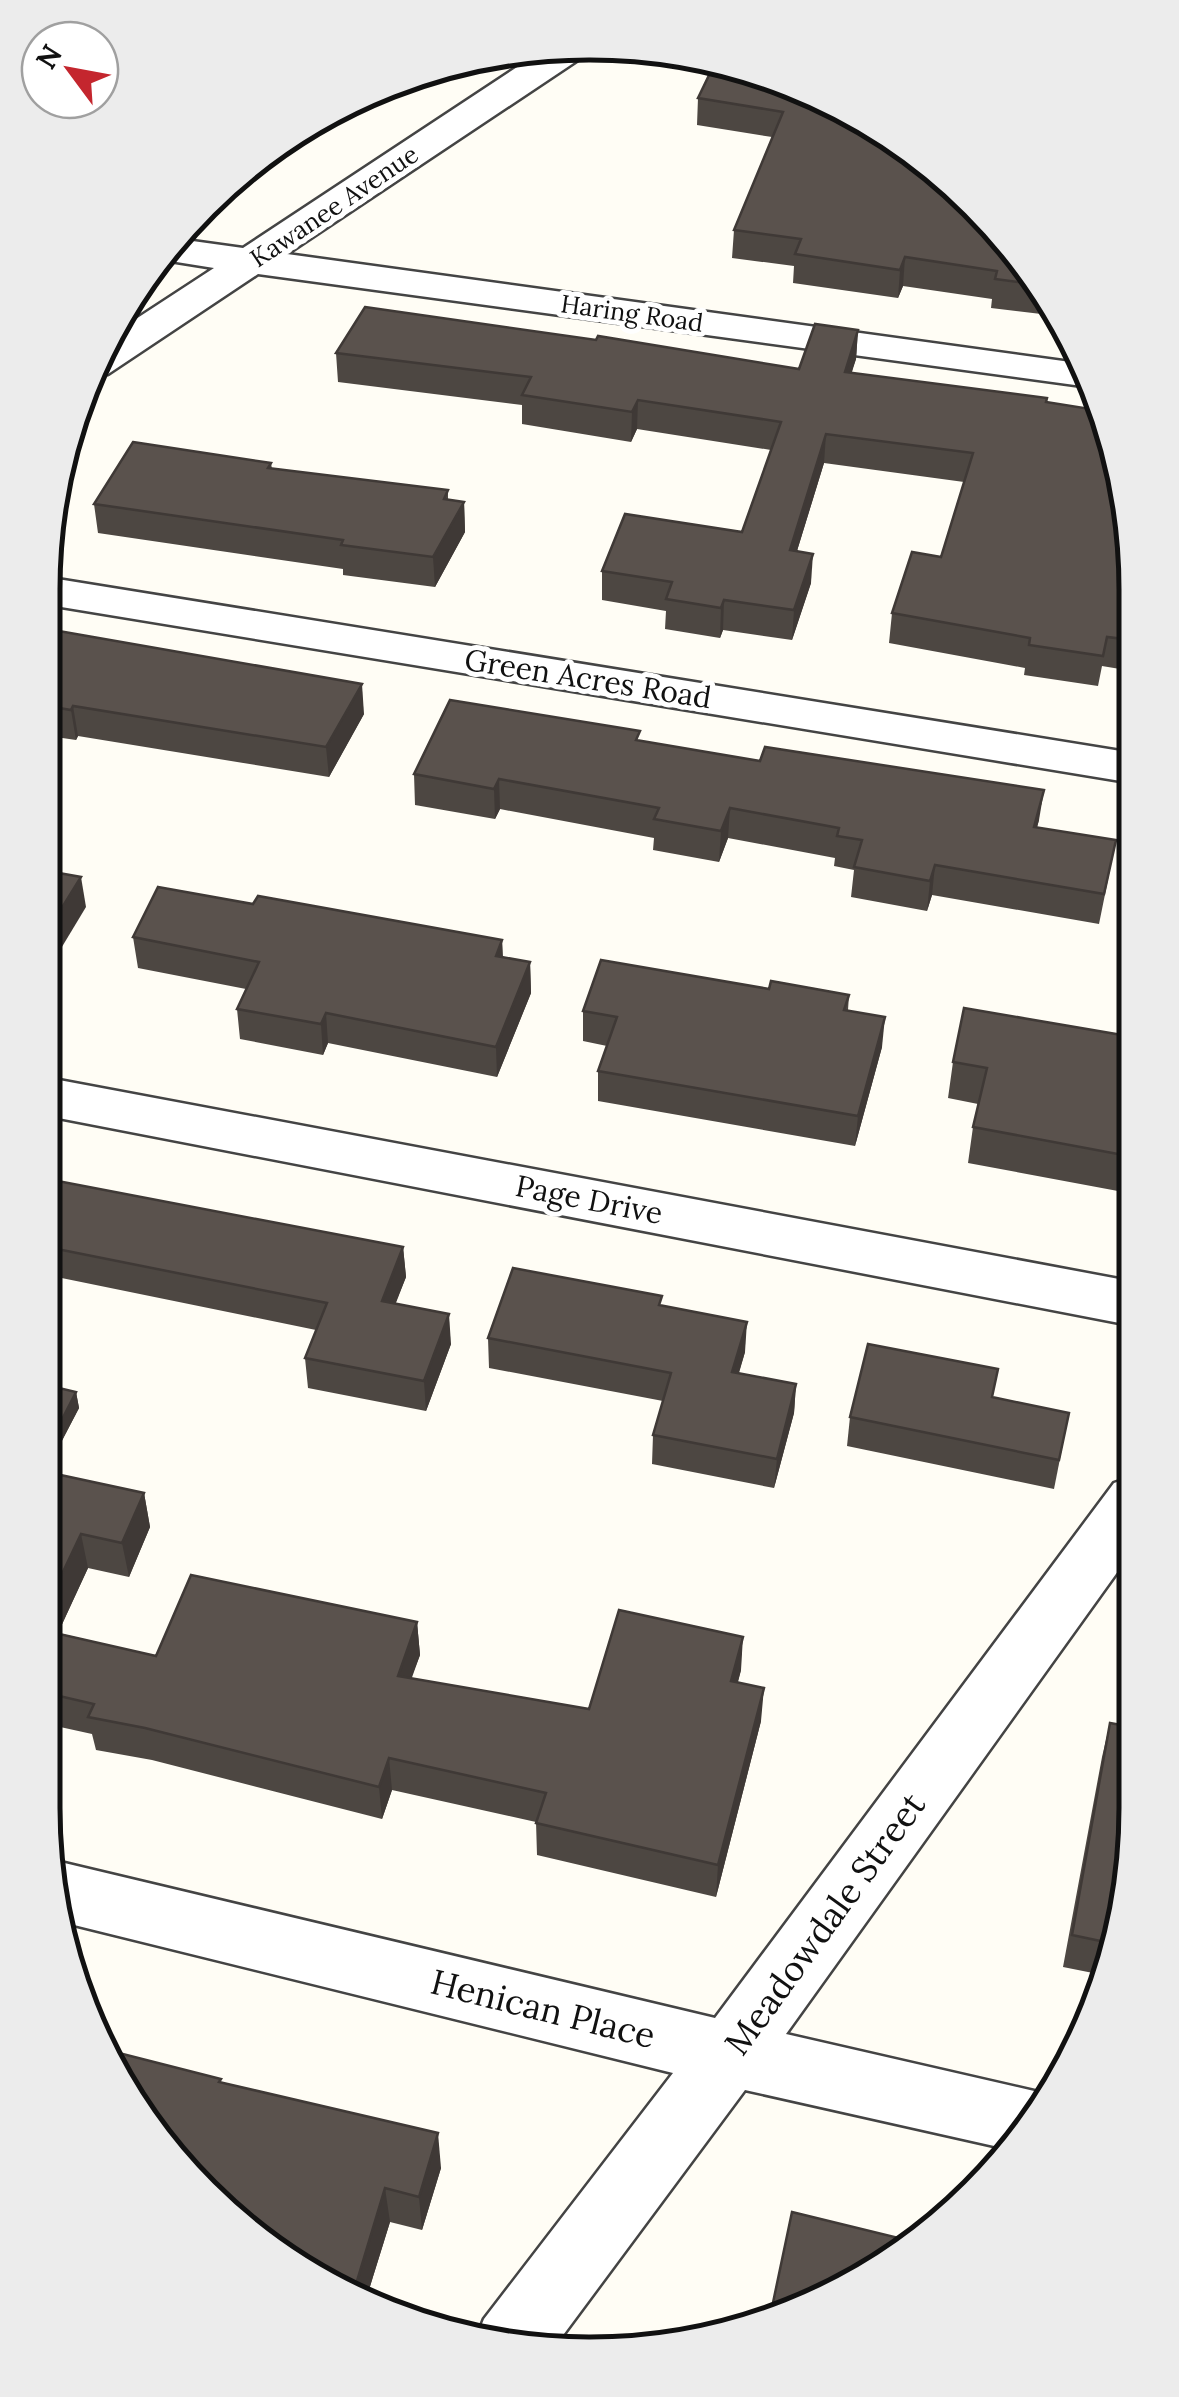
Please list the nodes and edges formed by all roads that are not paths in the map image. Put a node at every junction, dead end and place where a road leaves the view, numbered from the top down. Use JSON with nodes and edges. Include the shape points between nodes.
{"nodes":[{"id":1,"x":551,"y":61,"type":"edge"},
{"id":2,"x":182,"y":251,"type":"edge"},
{"id":3,"x":252,"y":261,"type":"junction"},
{"id":4,"x":117,"y":350,"type":"edge"},
{"id":5,"x":1073,"y":374,"type":"edge"},
{"id":6,"x":60,"y":593,"type":"edge"},
{"id":7,"x":1119,"y":766,"type":"edge"},
{"id":8,"x":60,"y":1099,"type":"edge"},
{"id":9,"x":1119,"y":1301,"type":"edge"},
{"id":10,"x":1119,"y":1522,"type":"edge"},
{"id":11,"x":68,"y":1895,"type":"edge"},
{"id":12,"x":730,"y":2054,"type":"junction"},
{"id":13,"x":1018,"y":2118,"type":"edge"},
{"id":14,"x":520,"y":2332,"type":"edge"}],
"edges":[{"from":1,"to":3,"type":"street","name":"Kawanee Avenue"},
{"from":2,"to":3,"type":"street","name":"Haring Road"},
{"from":3,"to":4,"type":"street","name":"Kawanee Avenue"},
{"from":3,"to":5,"type":"street","name":"Haring Road"},
{"from":6,"to":7,"type":"street","name":"Green Acres Road"},
{"from":8,"to":9,"type":"street","name":"Page Drive"},
{"from":10,"to":12,"type":"street","name":"Meadowdale Street"},
{"from":11,"to":12,"type":"street","name":"Henican Place"},
{"from":12,"to":13,"type":"street","name":"Henican Place"},
{"from":12,"to":14,"type":"street","name":"Meadowdale Street"}]}
